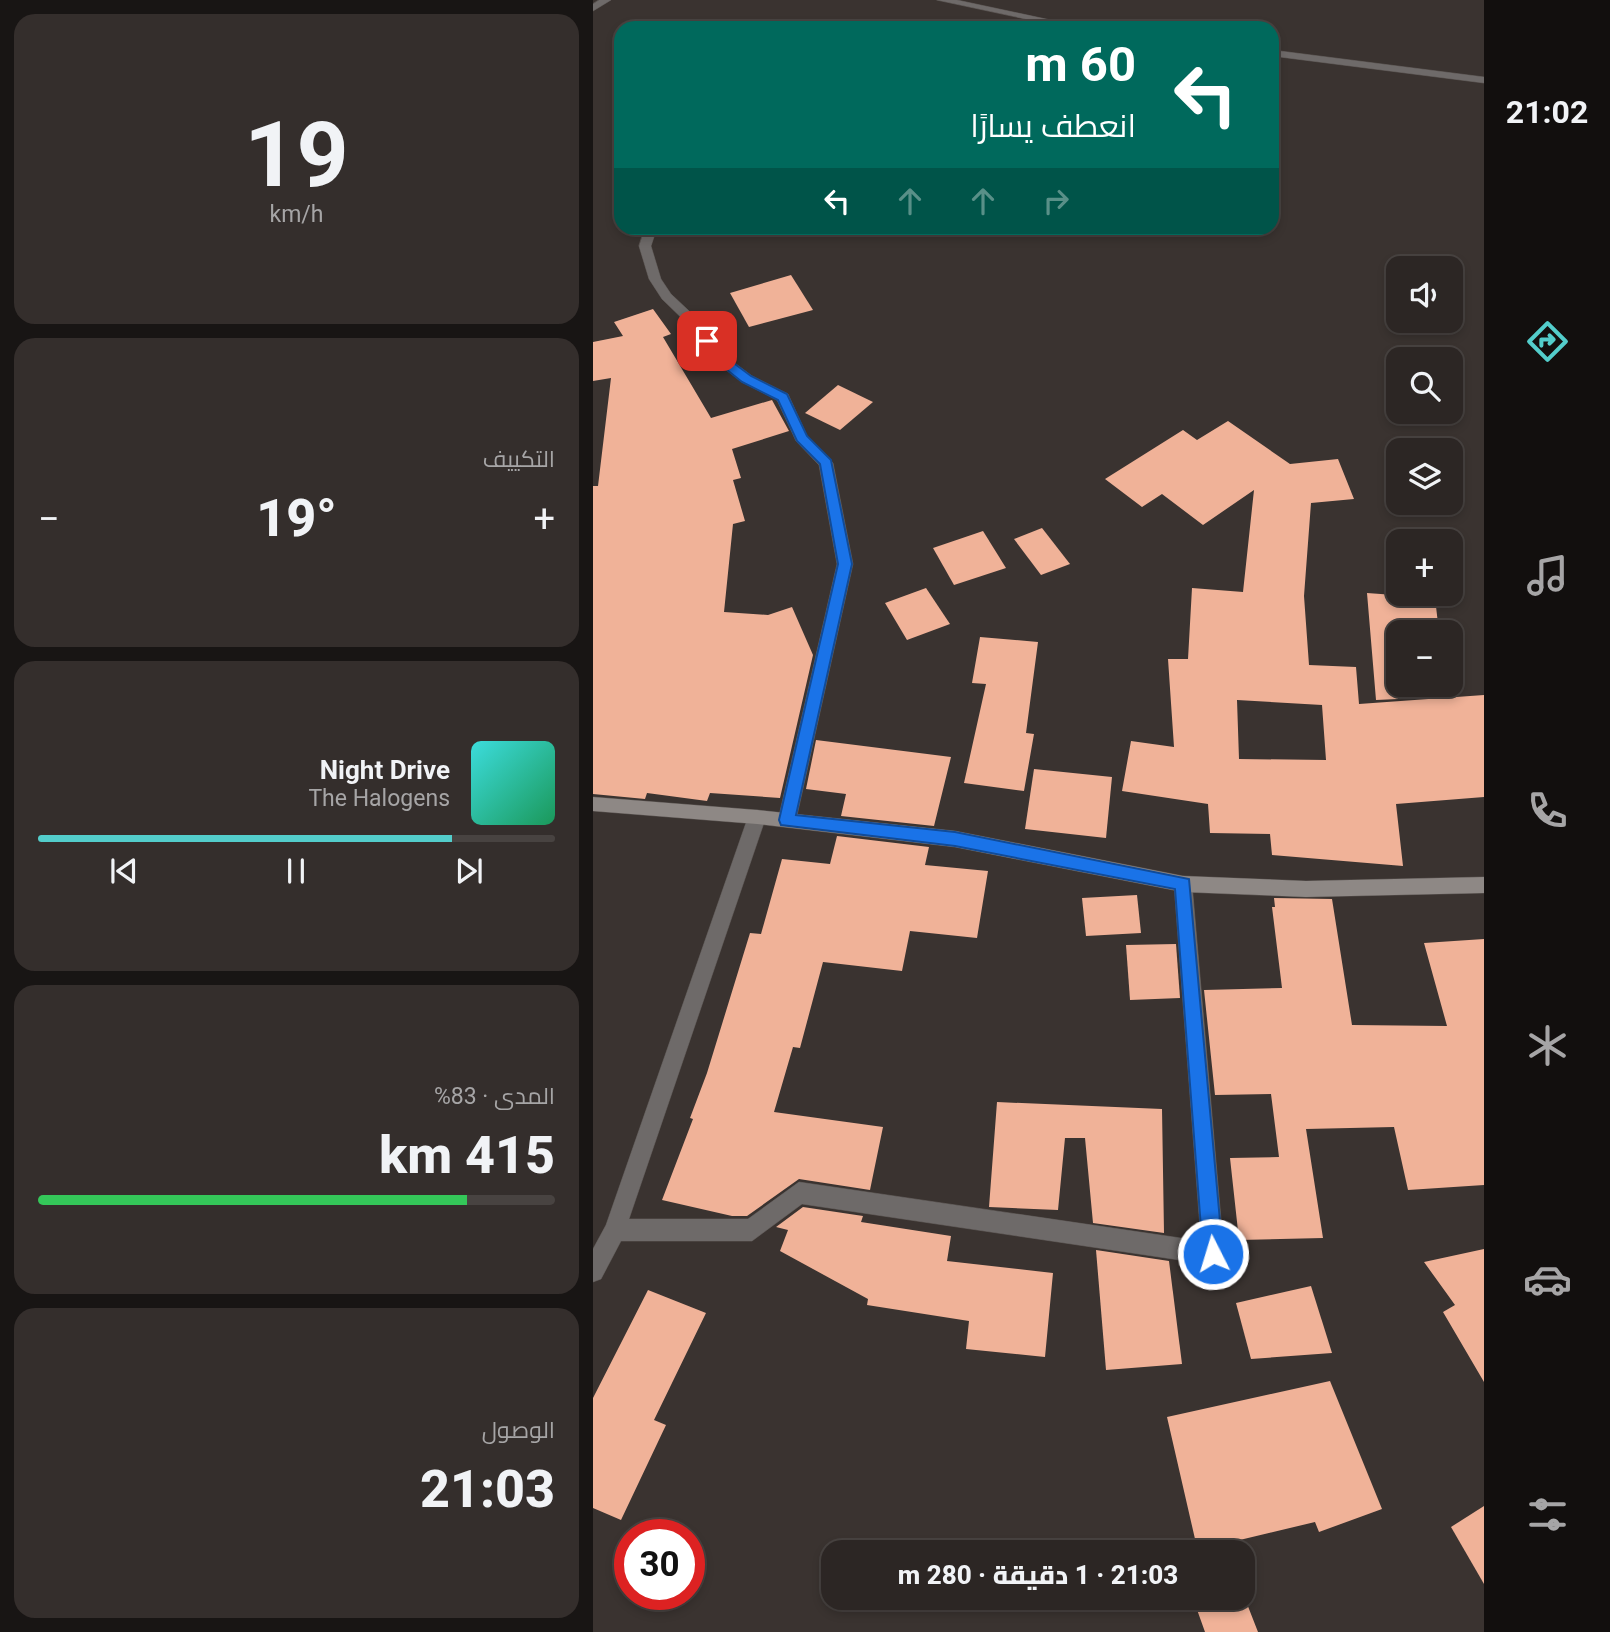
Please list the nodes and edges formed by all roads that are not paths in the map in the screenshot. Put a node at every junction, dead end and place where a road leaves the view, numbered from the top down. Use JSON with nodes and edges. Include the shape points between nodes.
{"nodes":[{"id":1,"x":606,"y":0,"type":"edge"},
{"id":2,"x":942,"y":0,"type":"edge"},
{"id":3,"x":593,"y":8,"type":"edge"},
{"id":4,"x":1048,"y":21,"type":"edge"},
{"id":5,"x":1279,"y":54,"type":"edge"},
{"id":6,"x":1484,"y":80,"type":"edge"},
{"id":7,"x":649,"y":235,"type":"edge"},
{"id":8,"x":593,"y":804,"type":"edge"},
{"id":9,"x":757,"y":817,"type":"junction"},
{"id":10,"x":787,"y":820,"type":"junction"},
{"id":11,"x":1183,"y":884,"type":"junction"},
{"id":12,"x":1484,"y":885,"type":"edge"},
{"id":13,"x":615,"y":1230,"type":"junction"},
{"id":14,"x":593,"y":1271,"type":"edge"}],
"edges":[{"from":1,"to":3,"type":"street"},
{"from":2,"to":4,"type":"street"},
{"from":5,"to":6,"type":"street"},
{"from":7,"to":10,"type":"street","via":[[645,246],[655,279],[667,296],[699,328],[715,355],[747,379],[783,397],[801,438],[826,463],[845,564]]},
{"from":8,"to":9,"type":"street"},
{"from":9,"to":10,"type":"street"},
{"from":9,"to":13,"type":"street"},
{"from":10,"to":11,"type":"street","via":[[955,839]]},
{"from":11,"to":12,"type":"street","via":[[1306,889]]},
{"from":11,"to":13,"type":"street","via":[[1213,1254],[799,1193],[752,1230]]},
{"from":13,"to":14,"type":"street"}]}
